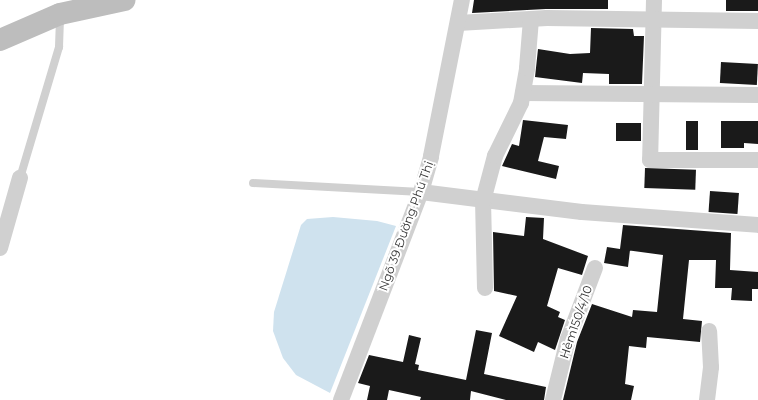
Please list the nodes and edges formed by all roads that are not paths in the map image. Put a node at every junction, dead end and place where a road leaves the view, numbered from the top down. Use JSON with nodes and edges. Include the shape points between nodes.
{"nodes":[{"id":1,"x":125,"y":0,"type":"edge"},
{"id":2,"x":462,"y":0,"type":"edge"},
{"id":3,"x":654,"y":0,"type":"edge"},
{"id":4,"x":60,"y":14,"type":"junction"},
{"id":5,"x":531,"y":18,"type":"junction"},
{"id":6,"x":654,"y":19,"type":"junction"},
{"id":7,"x":758,"y":21,"type":"edge"},
{"id":8,"x":458,"y":23,"type":"junction"},
{"id":9,"x":0,"y":40,"type":"edge"},
{"id":10,"x":523,"y":93,"type":"junction"},
{"id":11,"x":653,"y":94,"type":"junction"},
{"id":12,"x":758,"y":95,"type":"edge"},
{"id":13,"x":758,"y":160,"type":"edge"},
{"id":14,"x":20,"y":178,"type":"joint"},
{"id":15,"x":253,"y":183,"type":"dead end"},
{"id":16,"x":421,"y":192,"type":"junction"},
{"id":17,"x":483,"y":201,"type":"junction"},
{"id":18,"x":758,"y":225,"type":"edge"},
{"id":19,"x":0,"y":248,"type":"edge"},
{"id":20,"x":595,"y":268,"type":"dead end"},
{"id":21,"x":485,"y":288,"type":"dead end"},
{"id":22,"x":709,"y":331,"type":"dead end"},
{"id":23,"x":341,"y":400,"type":"edge"},
{"id":24,"x":553,"y":400,"type":"edge"},
{"id":25,"x":707,"y":400,"type":"edge"}],
"edges":[{"from":1,"to":4,"type":"street"},
{"from":2,"to":8,"type":"street","name":"Ngõ 39 Đường Phú Thị"},
{"from":3,"to":6,"type":"street"},
{"from":4,"to":9,"type":"street"},
{"from":4,"to":14,"type":"lane","via":[[59,47]]},
{"from":5,"to":6,"type":"street"},
{"from":5,"to":8,"type":"street"},
{"from":5,"to":10,"type":"street"},
{"from":6,"to":7,"type":"street"},
{"from":6,"to":11,"type":"street"},
{"from":8,"to":16,"type":"street","name":"Ngõ 39 Đường Phú Thị","via":[[431,156]]},
{"from":10,"to":11,"type":"street"},
{"from":10,"to":17,"type":"street","via":[[521,103],[495,156]]},
{"from":11,"to":12,"type":"street"},
{"from":11,"to":13,"type":"street","via":[[650,160]]},
{"from":14,"to":19,"type":"street"},
{"from":15,"to":16,"type":"lane"},
{"from":16,"to":17,"type":"street"},
{"from":16,"to":23,"type":"street","name":"Ngõ 39 Đường Phú Thị"},
{"from":17,"to":18,"type":"street","via":[[582,212]]},
{"from":17,"to":21,"type":"street"},
{"from":20,"to":24,"type":"street","name":"Hẻm150/4/10","via":[[568,339]]},
{"from":22,"to":25,"type":"street","via":[[711,367]]}]}
